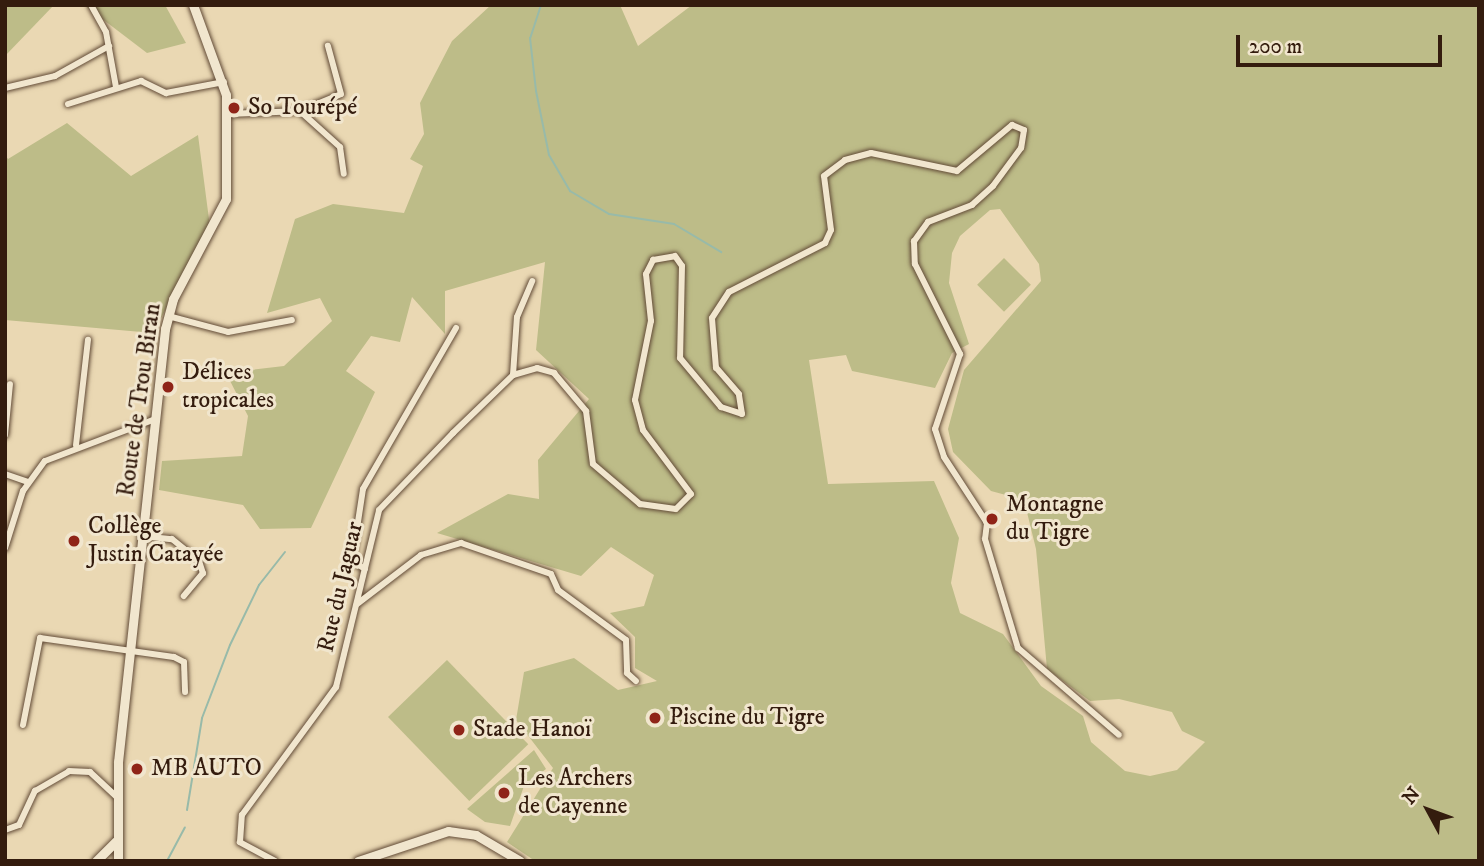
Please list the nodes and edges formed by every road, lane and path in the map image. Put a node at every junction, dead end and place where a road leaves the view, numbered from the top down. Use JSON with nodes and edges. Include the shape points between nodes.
{"nodes":[{"id":1,"x":91,"y":5,"type":"edge"},
{"id":2,"x":193,"y":5,"type":"edge"},
{"id":3,"x":109,"y":46,"type":"junction"},
{"id":4,"x":328,"y":46,"type":"dead end"},
{"id":5,"x":223,"y":82,"type":"junction"},
{"id":6,"x":117,"y":87,"type":"junction"},
{"id":7,"x":5,"y":88,"type":"edge"},
{"id":8,"x":68,"y":104,"type":"dead end"},
{"id":9,"x":300,"y":111,"type":"junction"},
{"id":10,"x":228,"y":114,"type":"junction"},
{"id":11,"x":344,"y":174,"type":"dead end"},
{"id":12,"x":533,"y":281,"type":"dead end"},
{"id":13,"x":168,"y":316,"type":"junction"},
{"id":14,"x":292,"y":320,"type":"dead end"},
{"id":15,"x":456,"y":328,"type":"dead end"},
{"id":16,"x":88,"y":340,"type":"dead end"},
{"id":17,"x":513,"y":375,"type":"junction"},
{"id":18,"x":10,"y":384,"type":"dead end"},
{"id":19,"x":153,"y":420,"type":"junction"},
{"id":20,"x":5,"y":435,"type":"edge"},
{"id":21,"x":76,"y":446,"type":"junction"},
{"id":22,"x":5,"y":474,"type":"edge"},
{"id":23,"x":28,"y":482,"type":"junction"},
{"id":24,"x":141,"y":536,"type":"junction"},
{"id":25,"x":5,"y":548,"type":"edge"},
{"id":26,"x":365,"y":569,"type":"junction"},
{"id":27,"x":184,"y":596,"type":"dead end"},
{"id":28,"x":357,"y":604,"type":"junction"},
{"id":29,"x":130,"y":650,"type":"junction"},
{"id":30,"x":636,"y":681,"type":"dead end"},
{"id":31,"x":185,"y":692,"type":"dead end"},
{"id":32,"x":23,"y":725,"type":"dead end"},
{"id":33,"x":1119,"y":736,"type":"dead end"},
{"id":34,"x":118,"y":798,"type":"junction"},
{"id":35,"x":5,"y":830,"type":"edge"},
{"id":36,"x":116,"y":841,"type":"junction"},
{"id":37,"x":250,"y":851,"type":"junction"},
{"id":38,"x":96,"y":861,"type":"edge"},
{"id":39,"x":118,"y":861,"type":"edge"},
{"id":40,"x":249,"y":861,"type":"edge"},
{"id":41,"x":275,"y":861,"type":"edge"},
{"id":42,"x":358,"y":861,"type":"edge"},
{"id":43,"x":520,"y":861,"type":"edge"}],
"edges":[{"from":1,"to":3,"type":"street"},
{"from":2,"to":5,"type":"main road","name":"Route de Trou Biran"},
{"from":3,"to":6,"type":"street"},
{"from":3,"to":7,"type":"street","via":[[55,76]]},
{"from":4,"to":9,"type":"street","via":[[341,75],[341,94]]},
{"from":5,"to":6,"type":"street","via":[[166,93],[145,81]]},
{"from":5,"to":10,"type":"main road","name":"Route de Trou Biran"},
{"from":6,"to":8,"type":"street"},
{"from":9,"to":10,"type":"street"},
{"from":9,"to":11,"type":"street","via":[[340,147]]},
{"from":10,"to":13,"type":"main road","name":"Route de Trou Biran","via":[[220,218]]},
{"from":12,"to":17,"type":"street","via":[[517,317]]},
{"from":13,"to":14,"type":"street","via":[[228,332]]},
{"from":13,"to":19,"type":"main road","name":"Route de Trou Biran"},
{"from":15,"to":26,"type":"street","via":[[363,489],[352,561]]},
{"from":16,"to":21,"type":"street"},
{"from":17,"to":26,"type":"street","name":"Rue du Jaguar","via":[[379,510]]},
{"from":17,"to":33,"type":"street","name":"Rue du Jaguar","via":[[537,368],[554,373],[578,397],[593,464],[640,503],[676,509],[691,494],[643,430],[635,400],[651,321],[646,274],[653,260],[675,256],[682,266],[680,358],[721,407],[742,414],[739,394],[716,369],[712,318],[729,292],[825,243],[831,230],[824,176],[845,160],[871,153],[957,171],[1019,125],[1024,130],[1021,148],[993,186],[972,205],[928,222],[914,242],[915,264],[960,354],[935,429],[944,457],[987,523],[985,540],[1018,648]]},
{"from":18,"to":20,"type":"street"},
{"from":19,"to":21,"type":"street"},
{"from":19,"to":24,"type":"main road","name":"Route de Trou Biran"},
{"from":21,"to":23,"type":"street","via":[[45,461]]},
{"from":22,"to":23,"type":"street"},
{"from":23,"to":25,"type":"street"},
{"from":24,"to":27,"type":"street","via":[[181,545],[199,561],[197,582]]},
{"from":24,"to":29,"type":"main road","name":"Route de Trou Biran"},
{"from":26,"to":28,"type":"street","name":"Rue du Jaguar"},
{"from":28,"to":30,"type":"street","via":[[421,555],[461,543],[551,574],[558,590],[626,640],[627,673]]},
{"from":28,"to":37,"type":"street","name":"Rue du Jaguar","via":[[332,695],[242,815],[240,842]]},
{"from":29,"to":31,"type":"street","via":[[184,662]]},
{"from":29,"to":32,"type":"street","via":[[40,638]]},
{"from":29,"to":34,"type":"main road","name":"Route de Trou Biran"},
{"from":34,"to":35,"type":"street","via":[[90,772],[68,771],[35,791],[19,825]]},
{"from":34,"to":36,"type":"main road","name":"Route de Trou Biran"},
{"from":36,"to":38,"type":"main road"},
{"from":36,"to":39,"type":"main road","name":"Route de Trou Biran"},
{"from":37,"to":40,"type":"street","name":"Rue du Jaguar"},
{"from":37,"to":41,"type":"street"},
{"from":42,"to":43,"type":"main road","via":[[448,831],[476,835]]}]}
